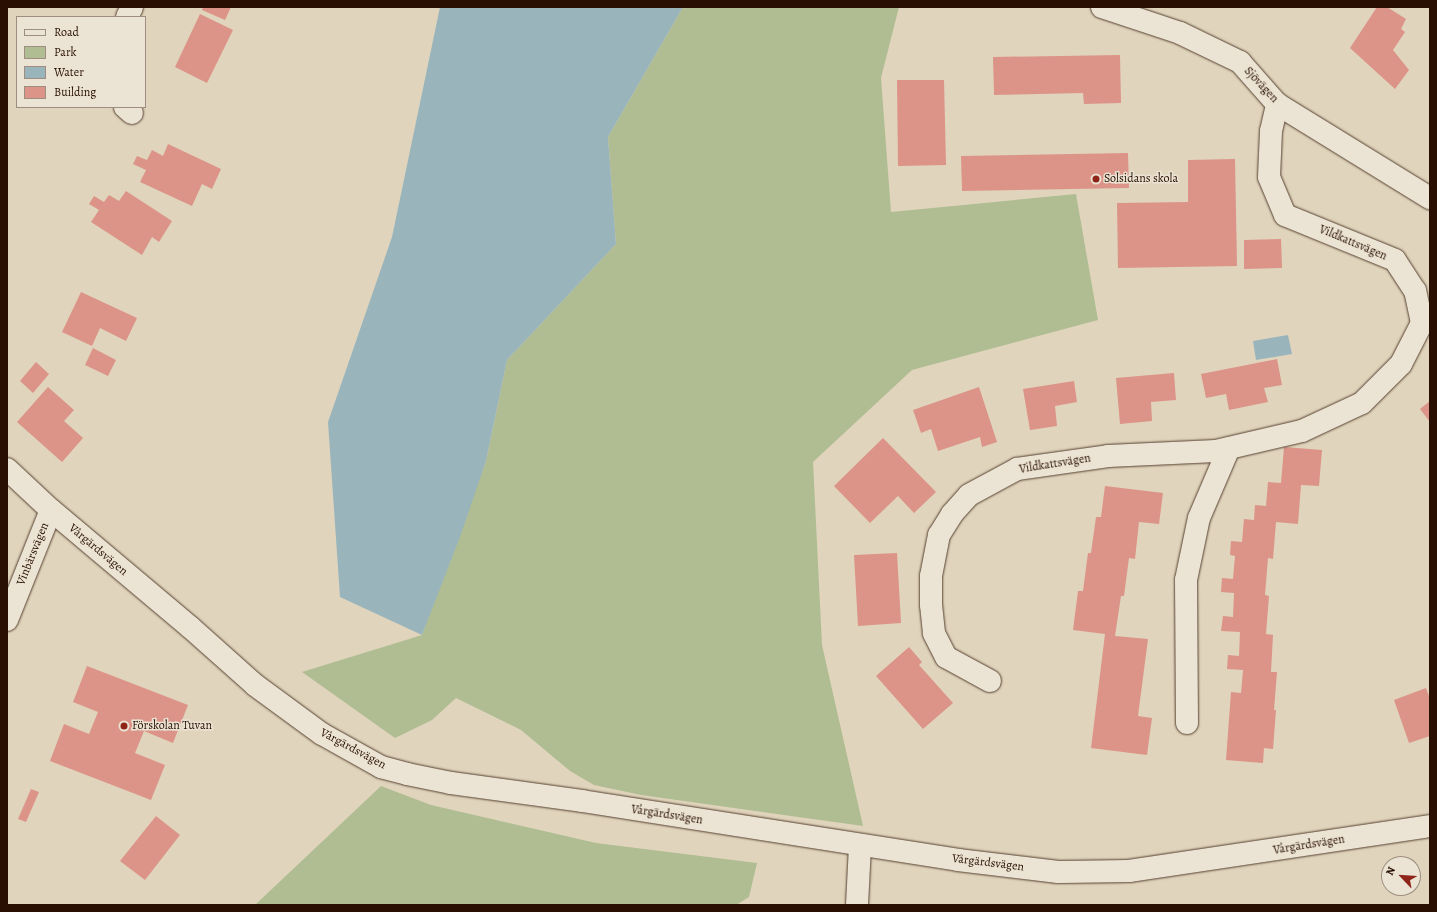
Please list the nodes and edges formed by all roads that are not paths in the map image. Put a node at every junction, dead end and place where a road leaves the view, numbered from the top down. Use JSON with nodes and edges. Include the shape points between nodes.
{"nodes":[{"id":1,"x":1102,"y":7,"type":"edge"},
{"id":2,"x":1277,"y":104,"type":"junction"},
{"id":3,"x":1427,"y":191,"type":"edge"},
{"id":4,"x":1229,"y":448,"type":"junction"},
{"id":5,"x":7,"y":469,"type":"edge"},
{"id":6,"x":51,"y":510,"type":"junction"},
{"id":7,"x":7,"y":620,"type":"edge"},
{"id":8,"x":990,"y":681,"type":"dead end"},
{"id":9,"x":1187,"y":723,"type":"dead end"},
{"id":10,"x":1430,"y":826,"type":"edge"},
{"id":11,"x":860,"y":845,"type":"junction"},
{"id":12,"x":857,"y":905,"type":"edge"}],
"edges":[{"from":1,"to":2,"type":"street","name":"Sjövägen","via":[[1180,33],[1240,62]]},
{"from":2,"to":3,"type":"street","name":"Sjövägen"},
{"from":2,"to":4,"type":"street","name":"Vildkattsvägen","via":[[1271,131],[1268,177],[1285,215],[1395,260],[1415,291],[1422,323],[1401,364],[1362,403],[1302,431]]},
{"from":4,"to":8,"type":"street","name":"Vildkattsvägen","via":[[1216,451],[1108,456],[1017,469],[969,496],[952,514],[939,535],[931,576],[932,619],[934,633],[946,657]]},
{"from":4,"to":9,"type":"street","via":[[1199,518],[1186,580]]},
{"from":5,"to":6,"type":"street","name":"Vårgärdsvägen"},
{"from":6,"to":7,"type":"street","name":"Vinbärsvägen"},
{"from":6,"to":11,"type":"street","name":"Vårgärdsvägen","via":[[190,627],[254,685],[322,734],[381,766],[451,783]]},
{"from":10,"to":11,"type":"street","name":"Vårgärdsvägen","via":[[1129,871],[1058,872]]},
{"from":11,"to":12,"type":"street"}]}
